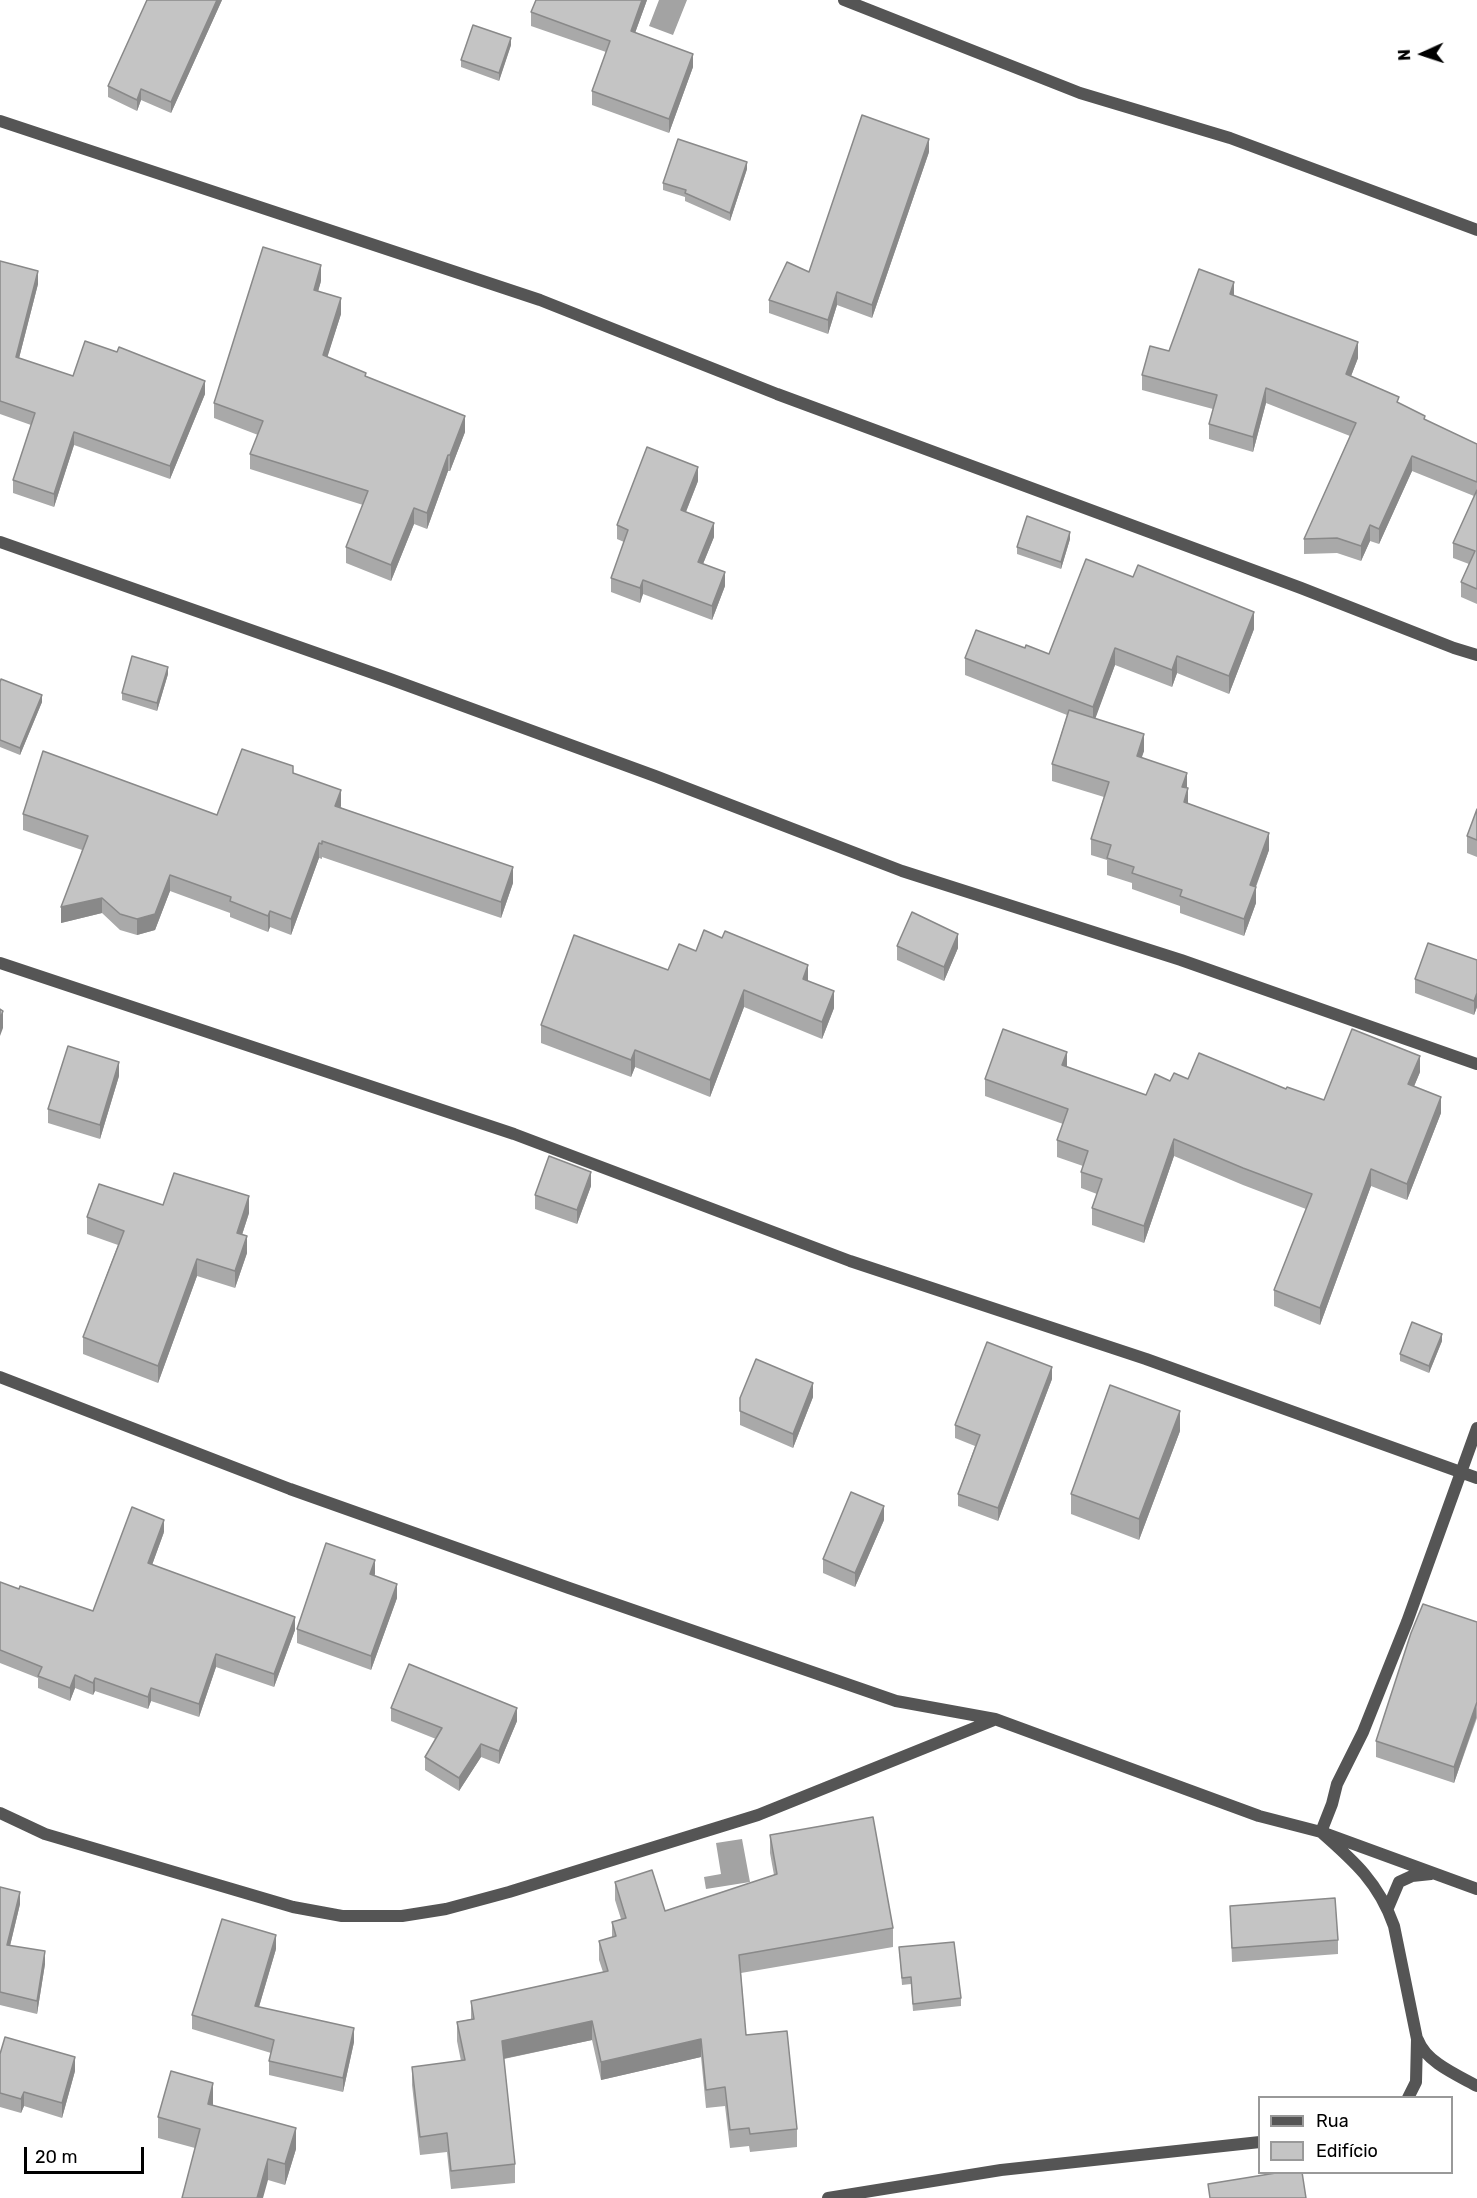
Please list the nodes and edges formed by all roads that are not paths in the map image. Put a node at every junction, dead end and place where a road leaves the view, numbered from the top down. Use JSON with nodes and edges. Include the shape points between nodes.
{"nodes":[{"id":1,"x":844,"y":0,"type":"edge"},
{"id":2,"x":0,"y":121,"type":"edge"},
{"id":3,"x":1477,"y":230,"type":"edge"},
{"id":4,"x":0,"y":542,"type":"edge"},
{"id":5,"x":1477,"y":655,"type":"edge"},
{"id":6,"x":0,"y":963,"type":"edge"},
{"id":7,"x":1477,"y":1064,"type":"edge"},
{"id":8,"x":0,"y":1377,"type":"edge"},
{"id":9,"x":1477,"y":1428,"type":"edge"},
{"id":10,"x":1461,"y":1473,"type":"junction"},
{"id":11,"x":1477,"y":1478,"type":"edge"},
{"id":12,"x":995,"y":1719,"type":"junction"},
{"id":13,"x":0,"y":1813,"type":"edge"},
{"id":14,"x":1321,"y":1832,"type":"junction"},
{"id":15,"x":1437,"y":1874,"type":"junction"},
{"id":16,"x":1477,"y":1889,"type":"edge"},
{"id":17,"x":1388,"y":1908,"type":"junction"},
{"id":18,"x":1418,"y":2039,"type":"junction"},
{"id":19,"x":1477,"y":2086,"type":"edge"},
{"id":20,"x":1409,"y":2096,"type":"edge"},
{"id":21,"x":1258,"y":2142,"type":"edge"},
{"id":22,"x":828,"y":2198,"type":"edge"}],
"edges":[{"from":1,"to":3,"type":"street","via":[[1080,93],[1230,138]]},
{"from":2,"to":5,"type":"street","via":[[540,300],[777,394]]},
{"from":4,"to":7,"type":"street","via":[[401,683],[902,871],[1180,960]]},
{"from":6,"to":10,"type":"street","via":[[514,1134],[850,1261],[1146,1359]]},
{"from":8,"to":12,"type":"street","via":[[301,1493],[896,1701]]},
{"from":9,"to":10,"type":"street"},
{"from":10,"to":11,"type":"street"},
{"from":10,"to":14,"type":"street","via":[[1407,1622],[1363,1732],[1337,1784]]},
{"from":12,"to":13,"type":"street","via":[[758,1815],[509,1892],[402,1916],[342,1916],[293,1908],[45,1834]]},
{"from":12,"to":14,"type":"street","via":[[1259,1816]]},
{"from":14,"to":15,"type":"street"},
{"from":14,"to":17,"type":"street","via":[[1355,1862]]},
{"from":15,"to":16,"type":"street"},
{"from":15,"to":17,"type":"street","via":[[1399,1882]]},
{"from":17,"to":18,"type":"street"},
{"from":18,"to":19,"type":"street","via":[[1421,2050]]},
{"from":18,"to":20,"type":"street","via":[[1416,2082]]},
{"from":21,"to":22,"type":"street","via":[[1001,2170]]}]}
